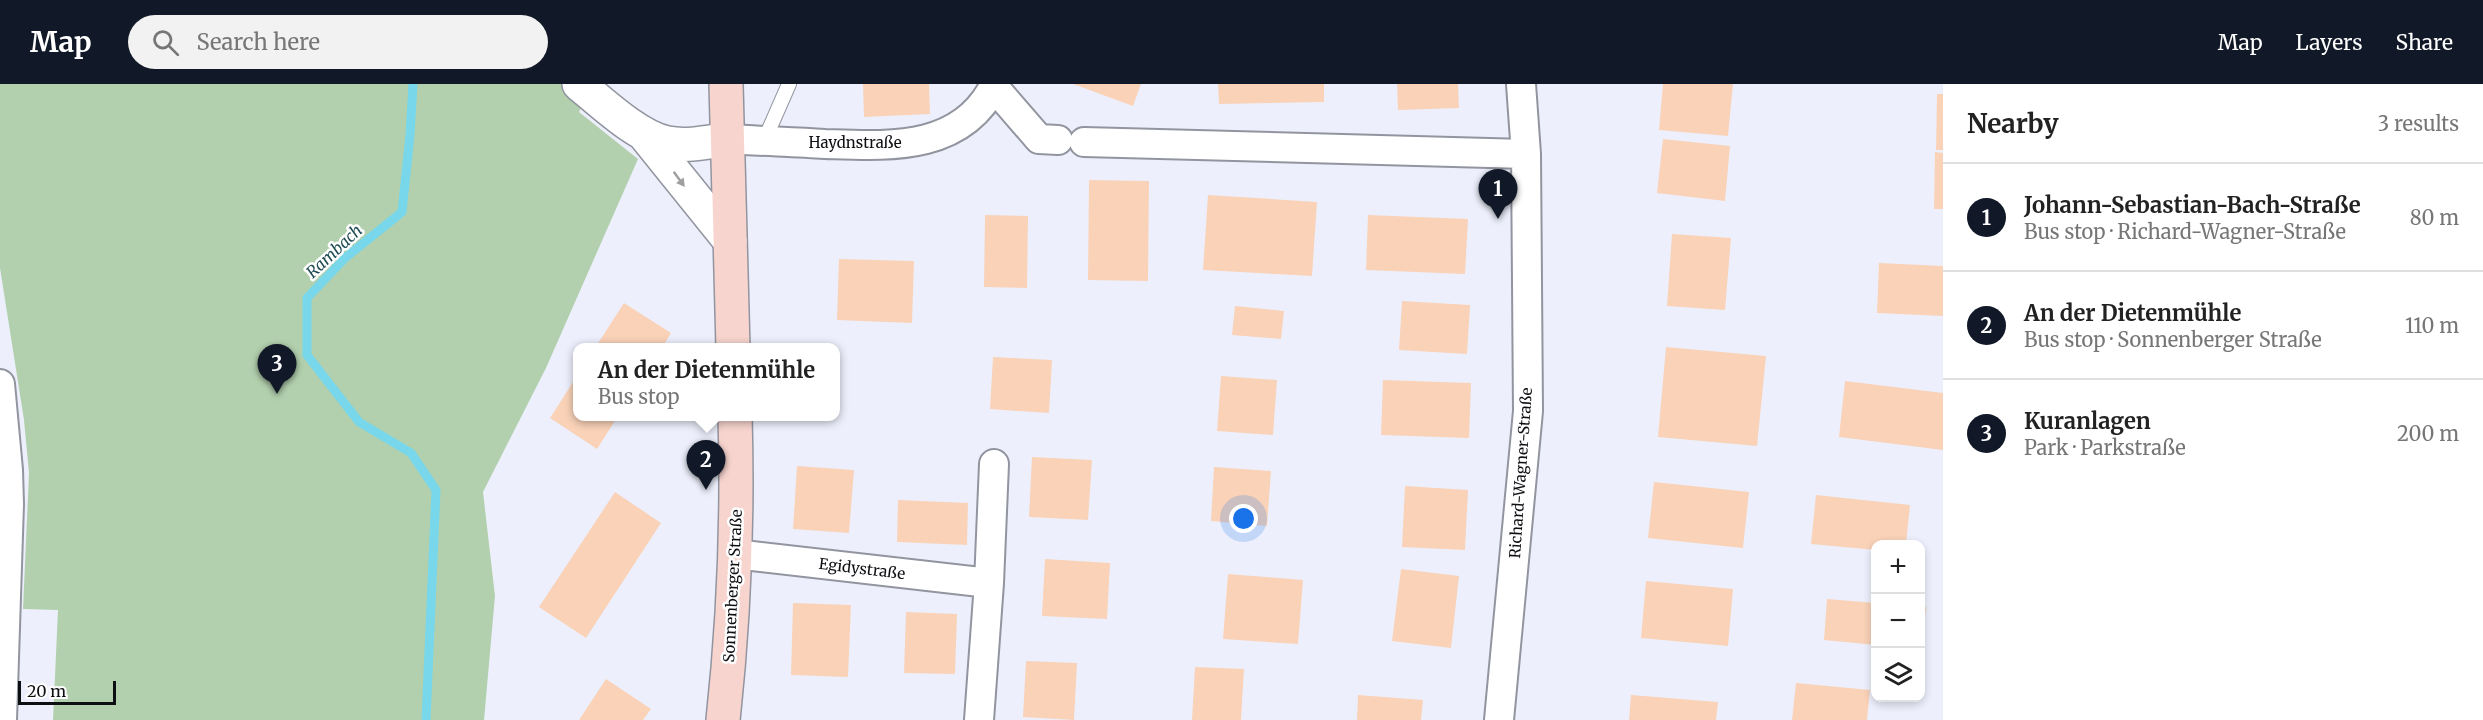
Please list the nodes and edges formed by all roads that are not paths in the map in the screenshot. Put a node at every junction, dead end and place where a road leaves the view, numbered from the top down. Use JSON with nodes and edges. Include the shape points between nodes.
{"nodes":[{"id":1,"x":579,"y":84,"type":"edge"},
{"id":2,"x":726,"y":84,"type":"edge"},
{"id":3,"x":789,"y":84,"type":"edge"},
{"id":4,"x":1521,"y":84,"type":"edge"},
{"id":5,"x":995,"y":85,"type":"edge"},
{"id":6,"x":631,"y":124,"type":"junction"},
{"id":7,"x":728,"y":139,"type":"junction"},
{"id":8,"x":764,"y":141,"type":"junction"},
{"id":9,"x":1526,"y":154,"type":"junction"},
{"id":10,"x":730,"y":241,"type":"junction"},
{"id":11,"x":733,"y":343,"type":"edge"},
{"id":12,"x":0,"y":384,"type":"edge"},
{"id":13,"x":735,"y":421,"type":"edge"},
{"id":14,"x":994,"y":464,"type":"dead end"},
{"id":15,"x":735,"y":554,"type":"junction"},
{"id":16,"x":989,"y":583,"type":"junction"},
{"id":17,"x":2,"y":720,"type":"edge"},
{"id":18,"x":723,"y":720,"type":"edge"},
{"id":19,"x":979,"y":720,"type":"edge"},
{"id":20,"x":1499,"y":720,"type":"edge"}],
"edges":[{"from":1,"to":6,"type":"street"},
{"from":2,"to":7,"type":"main road"},
{"from":3,"to":8,"type":"lane"},
{"from":4,"to":9,"type":"street","name":"Richard-Wagner-Straße"},
{"from":5,"to":8,"type":"street","name":"Haydnstraße","via":[[966,121],[923,141],[891,146]]},
{"from":5,"to":9,"type":"street","via":[[1039,139]]},
{"from":6,"to":7,"type":"street"},
{"from":6,"to":10,"type":"street","one_way":true},
{"from":7,"to":8,"type":"street","name":"Haydnstraße"},
{"from":7,"to":10,"type":"main road"},
{"from":9,"to":20,"type":"street","name":"Richard-Wagner-Straße","via":[[1528,411]]},
{"from":10,"to":11,"type":"main road"},
{"from":12,"to":17,"type":"street","via":[[9,504]]},
{"from":13,"to":15,"type":"main road","name":"Sonnenberger Straße"},
{"from":14,"to":16,"type":"street"},
{"from":15,"to":16,"type":"street","name":"Egidystraße"},
{"from":15,"to":18,"type":"main road","name":"Sonnenberger Straße"},
{"from":16,"to":19,"type":"street"}]}
